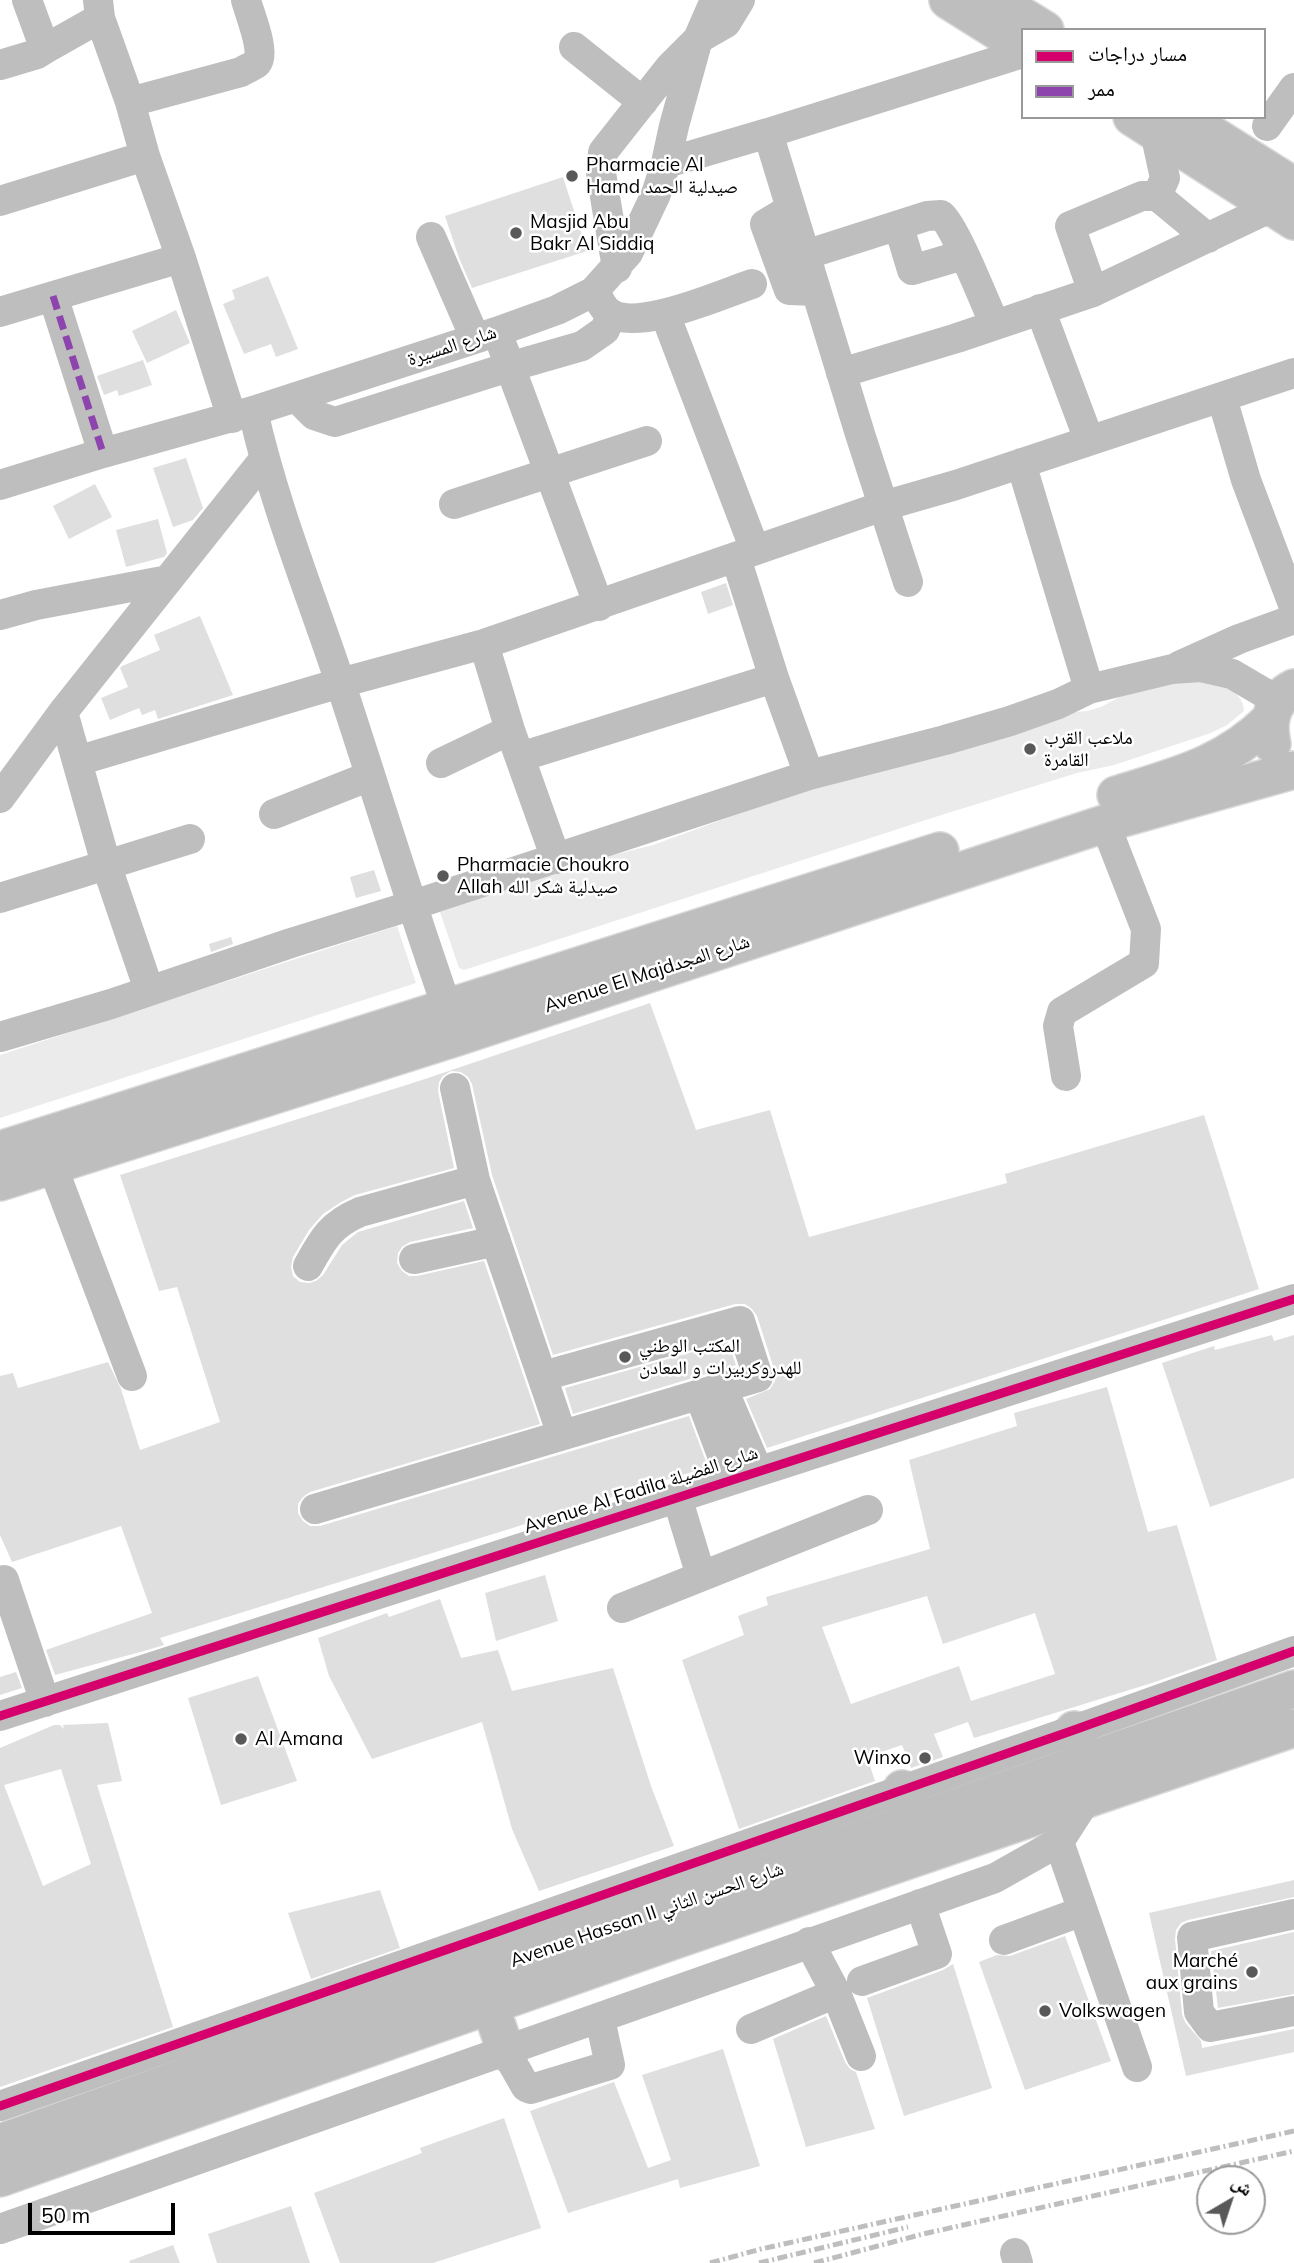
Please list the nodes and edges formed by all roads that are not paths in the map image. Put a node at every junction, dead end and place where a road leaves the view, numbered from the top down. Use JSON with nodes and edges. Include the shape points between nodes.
{"nodes":[{"id":1,"x":27,"y":0,"type":"edge"},
{"id":2,"x":246,"y":0,"type":"edge"},
{"id":3,"x":715,"y":0,"type":"edge"},
{"id":4,"x":740,"y":0,"type":"edge"},
{"id":5,"x":948,"y":0,"type":"edge"},
{"id":6,"x":1010,"y":3,"type":"edge"},
{"id":7,"x":99,"y":9,"type":"edge"},
{"id":8,"x":1042,"y":28,"type":"edge"},
{"id":9,"x":698,"y":39,"type":"junction"},
{"id":10,"x":574,"y":47,"type":"dead end"},
{"id":11,"x":45,"y":49,"type":"junction"},
{"id":12,"x":1021,"y":49,"type":"edge"},
{"id":13,"x":1021,"y":51,"type":"edge"},
{"id":14,"x":0,"y":65,"type":"edge"},
{"id":15,"x":1294,"y":88,"type":"edge"},
{"id":16,"x":130,"y":102,"type":"junction"},
{"id":17,"x":643,"y":102,"type":"junction"},
{"id":18,"x":1157,"y":122,"type":"edge"},
{"id":19,"x":1268,"y":126,"type":"dead end"},
{"id":20,"x":768,"y":133,"type":"junction"},
{"id":21,"x":145,"y":156,"type":"junction"},
{"id":22,"x":666,"y":163,"type":"junction"},
{"id":23,"x":1288,"y":193,"type":"edge"},
{"id":24,"x":1157,"y":196,"type":"junction"},
{"id":25,"x":0,"y":201,"type":"edge"},
{"id":26,"x":790,"y":209,"type":"junction"},
{"id":27,"x":899,"y":227,"type":"junction"},
{"id":28,"x":431,"y":237,"type":"dead end"},
{"id":29,"x":1208,"y":238,"type":"junction"},
{"id":30,"x":805,"y":255,"type":"junction"},
{"id":31,"x":963,"y":255,"type":"junction"},
{"id":32,"x":181,"y":258,"type":"junction"},
{"id":33,"x":617,"y":268,"type":"junction"},
{"id":34,"x":752,"y":284,"type":"dead end"},
{"id":35,"x":816,"y":291,"type":"junction"},
{"id":36,"x":1093,"y":292,"type":"junction"},
{"id":37,"x":53,"y":296,"type":"junction"},
{"id":38,"x":602,"y":303,"type":"junction"},
{"id":39,"x":1040,"y":309,"type":"junction"},
{"id":40,"x":0,"y":312,"type":"edge"},
{"id":41,"x":665,"y":314,"type":"junction"},
{"id":42,"x":995,"y":325,"type":"junction"},
{"id":43,"x":486,"y":335,"type":"junction"},
{"id":44,"x":509,"y":367,"type":"junction"},
{"id":45,"x":841,"y":373,"type":"junction"},
{"id":46,"x":1294,"y":373,"type":"edge"},
{"id":47,"x":296,"y":397,"type":"junction"},
{"id":48,"x":1222,"y":398,"type":"junction"},
{"id":49,"x":242,"y":414,"type":"junction"},
{"id":50,"x":1089,"y":440,"type":"junction"},
{"id":51,"x":648,"y":441,"type":"dead end"},
{"id":52,"x":103,"y":453,"type":"junction"},
{"id":53,"x":265,"y":458,"type":"junction"},
{"id":54,"x":1021,"y":463,"type":"junction"},
{"id":55,"x":548,"y":472,"type":"junction"},
{"id":56,"x":0,"y":485,"type":"edge"},
{"id":57,"x":454,"y":504,"type":"dead end"},
{"id":58,"x":883,"y":506,"type":"junction"},
{"id":59,"x":746,"y":554,"type":"junction"},
{"id":60,"x":168,"y":580,"type":"junction"},
{"id":61,"x":908,"y":582,"type":"dead end"},
{"id":62,"x":599,"y":606,"type":"junction"},
{"id":63,"x":1294,"y":607,"type":"edge"},
{"id":64,"x":0,"y":615,"type":"edge"},
{"id":65,"x":1294,"y":619,"type":"edge"},
{"id":66,"x":484,"y":644,"type":"junction"},
{"id":67,"x":1172,"y":670,"type":"junction"},
{"id":68,"x":774,"y":678,"type":"junction"},
{"id":69,"x":340,"y":683,"type":"junction"},
{"id":70,"x":1089,"y":689,"type":"junction"},
{"id":71,"x":1281,"y":703,"type":"edge"},
{"id":72,"x":63,"y":712,"type":"junction"},
{"id":73,"x":510,"y":730,"type":"junction"},
{"id":74,"x":520,"y":757,"type":"junction"},
{"id":75,"x":77,"y":761,"type":"junction"},
{"id":76,"x":441,"y":763,"type":"dead end"},
{"id":77,"x":1294,"y":769,"type":"edge"},
{"id":78,"x":809,"y":775,"type":"junction"},
{"id":79,"x":370,"y":776,"type":"junction"},
{"id":80,"x":0,"y":798,"type":"edge"},
{"id":81,"x":274,"y":814,"type":"dead end"},
{"id":82,"x":1105,"y":824,"type":"junction"},
{"id":83,"x":190,"y":839,"type":"dead end"},
{"id":84,"x":555,"y":859,"type":"junction"},
{"id":85,"x":106,"y":864,"type":"junction"},
{"id":86,"x":0,"y":898,"type":"edge"},
{"id":87,"x":413,"y":905,"type":"junction"},
{"id":88,"x":149,"y":990,"type":"junction"},
{"id":89,"x":452,"y":1022,"type":"junction"},
{"id":90,"x":0,"y":1037,"type":"edge"},
{"id":91,"x":1066,"y":1076,"type":"dead end"},
{"id":92,"x":455,"y":1088,"type":"dead end"},
{"id":93,"x":0,"y":1150,"type":"edge"},
{"id":94,"x":52,"y":1165,"type":"junction"},
{"id":95,"x":475,"y":1180,"type":"junction"},
{"id":96,"x":0,"y":1182,"type":"edge"},
{"id":97,"x":496,"y":1241,"type":"junction"},
{"id":98,"x":414,"y":1259,"type":"dead end"},
{"id":99,"x":308,"y":1266,"type":"dead end"},
{"id":100,"x":1294,"y":1299,"type":"edge"},
{"id":101,"x":132,"y":1376,"type":"dead end"},
{"id":102,"x":543,"y":1376,"type":"junction"},
{"id":103,"x":710,"y":1391,"type":"junction"},
{"id":104,"x":562,"y":1435,"type":"junction"},
{"id":105,"x":744,"y":1475,"type":"junction"},
{"id":106,"x":677,"y":1497,"type":"junction"},
{"id":107,"x":315,"y":1509,"type":"dead end"},
{"id":108,"x":868,"y":1510,"type":"dead end"},
{"id":109,"x":701,"y":1576,"type":"junction"},
{"id":110,"x":4,"y":1580,"type":"dead end"},
{"id":111,"x":622,"y":1608,"type":"dead end"},
{"id":112,"x":1294,"y":1651,"type":"edge"},
{"id":113,"x":1294,"y":1689,"type":"edge"},
{"id":114,"x":45,"y":1702,"type":"junction"},
{"id":115,"x":0,"y":1716,"type":"edge"},
{"id":116,"x":1294,"y":1728,"type":"edge"},
{"id":117,"x":1079,"y":1746,"type":"junction"},
{"id":118,"x":1086,"y":1800,"type":"junction"},
{"id":119,"x":907,"y":1806,"type":"junction"},
{"id":120,"x":1059,"y":1842,"type":"junction"},
{"id":121,"x":920,"y":1904,"type":"junction"},
{"id":122,"x":1083,"y":1911,"type":"junction"},
{"id":123,"x":1294,"y":1914,"type":"edge"},
{"id":124,"x":1004,"y":1940,"type":"dead end"},
{"id":125,"x":809,"y":1942,"type":"junction"},
{"id":126,"x":849,"y":1987,"type":"junction"},
{"id":127,"x":490,"y":2005,"type":"junction"},
{"id":128,"x":1294,"y":2011,"type":"edge"},
{"id":129,"x":600,"y":2019,"type":"junction"},
{"id":130,"x":751,"y":2029,"type":"dead end"},
{"id":131,"x":506,"y":2052,"type":"junction"},
{"id":132,"x":861,"y":2056,"type":"dead end"},
{"id":133,"x":1137,"y":2067,"type":"dead end"},
{"id":134,"x":0,"y":2106,"type":"edge"},
{"id":135,"x":0,"y":2143,"type":"edge"},
{"id":136,"x":0,"y":2178,"type":"edge"},
{"id":137,"x":0,"y":2229,"type":"edge"}],
"edges":[{"from":1,"to":11,"type":"street"},
{"from":2,"to":16,"type":"street","via":[[259,41],[256,63],[241,72]]},
{"from":3,"to":9,"type":"street","name":"شارع المسيرة"},
{"from":4,"to":9,"type":"street","via":[[726,23]]},
{"from":5,"to":12,"type":"main road"},
{"from":6,"to":8,"type":"main road"},
{"from":7,"to":11,"type":"street"},
{"from":7,"to":16,"type":"street"},
{"from":9,"to":17,"type":"street"},
{"from":9,"to":22,"type":"street","name":"شارع المسيرة"},
{"from":10,"to":17,"type":"street"},
{"from":11,"to":14,"type":"street"},
{"from":13,"to":20,"type":"street"},
{"from":15,"to":19,"type":"street"},
{"from":16,"to":21,"type":"street"},
{"from":17,"to":33,"type":"street","via":[[601,159]]},
{"from":18,"to":23,"type":"main road"},
{"from":18,"to":24,"type":"street","via":[[1165,178]]},
{"from":20,"to":22,"type":"street"},
{"from":20,"to":26,"type":"street"},
{"from":21,"to":25,"type":"street"},
{"from":21,"to":32,"type":"street"},
{"from":22,"to":33,"type":"street","name":"شارع المسيرة","via":[[637,237]]},
{"from":23,"to":29,"type":"street"},
{"from":24,"to":29,"type":"street"},
{"from":24,"to":36,"type":"street","via":[[1142,196],[1070,226]]},
{"from":26,"to":30,"type":"street"},
{"from":26,"to":35,"type":"street","via":[[765,224],[789,290]]},
{"from":27,"to":30,"type":"street"},
{"from":27,"to":31,"type":"street","via":[[941,215]]},
{"from":27,"to":31,"type":"street","via":[[912,270]]},
{"from":28,"to":43,"type":"street"},
{"from":29,"to":36,"type":"street"},
{"from":30,"to":35,"type":"street"},
{"from":31,"to":42,"type":"street"},
{"from":32,"to":37,"type":"street"},
{"from":32,"to":49,"type":"street"},
{"from":33,"to":38,"type":"street","name":"شارع المسيرة"},
{"from":34,"to":41,"type":"street"},
{"from":35,"to":45,"type":"street"},
{"from":36,"to":39,"type":"street"},
{"from":37,"to":40,"type":"street"},
{"from":37,"to":52,"type":"street"},
{"from":38,"to":41,"type":"street","via":[[625,318]]},
{"from":38,"to":43,"type":"street","name":"شارع المسيرة","via":[[557,310]]},
{"from":38,"to":44,"type":"street","via":[[605,330],[582,346]]},
{"from":39,"to":42,"type":"street"},
{"from":39,"to":50,"type":"street"},
{"from":41,"to":59,"type":"street"},
{"from":42,"to":45,"type":"street"},
{"from":43,"to":44,"type":"street"},
{"from":43,"to":47,"type":"street","name":"شارع المسيرة"},
{"from":44,"to":47,"type":"street","via":[[335,422],[314,415]]},
{"from":44,"to":55,"type":"street"},
{"from":45,"to":58,"type":"street"},
{"from":46,"to":48,"type":"street"},
{"from":47,"to":49,"type":"street","name":"شارع المسيرة"},
{"from":48,"to":50,"type":"street"},
{"from":48,"to":63,"type":"street","via":[[1246,480]]},
{"from":49,"to":52,"type":"street","name":"شارع المسيرة"},
{"from":49,"to":53,"type":"street"},
{"from":50,"to":54,"type":"street"},
{"from":51,"to":55,"type":"street"},
{"from":52,"to":56,"type":"street","name":"شارع المسيرة"},
{"from":53,"to":60,"type":"street"},
{"from":53,"to":69,"type":"street"},
{"from":54,"to":58,"type":"street"},
{"from":54,"to":70,"type":"street"},
{"from":55,"to":57,"type":"street"},
{"from":55,"to":62,"type":"street"},
{"from":58,"to":59,"type":"street"},
{"from":58,"to":61,"type":"street"},
{"from":59,"to":62,"type":"street"},
{"from":59,"to":68,"type":"street"},
{"from":60,"to":64,"type":"street"},
{"from":60,"to":72,"type":"street"},
{"from":62,"to":66,"type":"street"},
{"from":65,"to":67,"type":"street"},
{"from":66,"to":69,"type":"street"},
{"from":66,"to":73,"type":"street"},
{"from":67,"to":70,"type":"street"},
{"from":67,"to":71,"type":"street","via":[[1201,667],[1221,671]]},
{"from":68,"to":74,"type":"street"},
{"from":68,"to":78,"type":"street"},
{"from":69,"to":75,"type":"street"},
{"from":69,"to":79,"type":"street"},
{"from":70,"to":78,"type":"street","via":[[1010,721]]},
{"from":71,"to":77,"type":"main road","via":[[1272,744]]},
{"from":71,"to":89,"type":"main road","name":"Avenue El Majdشارع المجد","via":[[1235,750],[1199,769]]},
{"from":72,"to":75,"type":"street"},
{"from":72,"to":80,"type":"street"},
{"from":73,"to":74,"type":"street"},
{"from":73,"to":76,"type":"street"},
{"from":74,"to":84,"type":"street"},
{"from":75,"to":85,"type":"street"},
{"from":77,"to":82,"type":"main road","name":"Avenue El Majdشارع المجد"},
{"from":78,"to":84,"type":"street"},
{"from":79,"to":81,"type":"street"},
{"from":79,"to":87,"type":"street"},
{"from":82,"to":89,"type":"main road","name":"Avenue El Majdشارع المجد"},
{"from":82,"to":91,"type":"street","via":[[1146,929],[1144,963],[1062,1012],[1058,1027]]},
{"from":83,"to":85,"type":"street"},
{"from":84,"to":87,"type":"street"},
{"from":85,"to":86,"type":"street"},
{"from":85,"to":88,"type":"street"},
{"from":87,"to":88,"type":"street"},
{"from":87,"to":89,"type":"street"},
{"from":88,"to":90,"type":"street"},
{"from":89,"to":93,"type":"main road","name":"Avenue El Majdشارع المجد"},
{"from":89,"to":94,"type":"main road","name":"Avenue El Majdشارع المجد"},
{"from":92,"to":95,"type":"street"},
{"from":94,"to":96,"type":"main road","name":"Avenue El Majdشارع المجد"},
{"from":94,"to":101,"type":"street"},
{"from":95,"to":97,"type":"street"},
{"from":95,"to":99,"type":"street","via":[[344,1219],[327,1233]]},
{"from":97,"to":98,"type":"street"},
{"from":97,"to":102,"type":"street"},
{"from":100,"to":105,"type":"street","name":"Avenue Al Fadila شارع الفضيلة"},
{"from":102,"to":103,"type":"street","via":[[740,1321],[758,1377]]},
{"from":102,"to":104,"type":"street"},
{"from":103,"to":104,"type":"street"},
{"from":103,"to":105,"type":"street"},
{"from":104,"to":107,"type":"street"},
{"from":105,"to":106,"type":"street","name":"Avenue Al Fadila شارع الفضيلة"},
{"from":106,"to":109,"type":"street"},
{"from":106,"to":114,"type":"street","name":"Avenue Al Fadila شارع الفضيلة"},
{"from":108,"to":109,"type":"street"},
{"from":109,"to":111,"type":"street"},
{"from":110,"to":114,"type":"street"},
{"from":112,"to":117,"type":"street"},
{"from":113,"to":117,"type":"main road","name":"Avenue Hassan II شارع الحسن الثاني"},
{"from":114,"to":115,"type":"street","name":"Avenue Al Fadila شارع الفضيلة"},
{"from":116,"to":118,"type":"main road","name":"Avenue Hassan II شارع الحسن الثاني"},
{"from":117,"to":119,"type":"main road","name":"Avenue Hassan II شارع الحسن الثاني"},
{"from":118,"to":120,"type":"street"},
{"from":118,"to":127,"type":"main road","name":"Avenue Hassan II شارع الحسن الثاني"},
{"from":119,"to":134,"type":"street"},
{"from":119,"to":135,"type":"main road","name":"Avenue Hassan II شارع الحسن الثاني","via":[[301,2035]]},
{"from":120,"to":121,"type":"street","via":[[995,1878]]},
{"from":120,"to":122,"type":"street"},
{"from":121,"to":125,"type":"street"},
{"from":121,"to":126,"type":"street","via":[[937,1954]]},
{"from":122,"to":124,"type":"street"},
{"from":122,"to":133,"type":"street"},
{"from":123,"to":128,"type":"street","via":[[1192,1937],[1199,2012],[1210,2026]]},
{"from":125,"to":126,"type":"street"},
{"from":125,"to":129,"type":"street"},
{"from":126,"to":130,"type":"street"},
{"from":126,"to":132,"type":"street"},
{"from":127,"to":131,"type":"main road"},
{"from":127,"to":136,"type":"main road","name":"Avenue Hassan II شارع الحسن الثاني"},
{"from":129,"to":131,"type":"street"},
{"from":129,"to":131,"type":"street","via":[[610,2065],[531,2089]]},
{"from":131,"to":137,"type":"street"}]}
